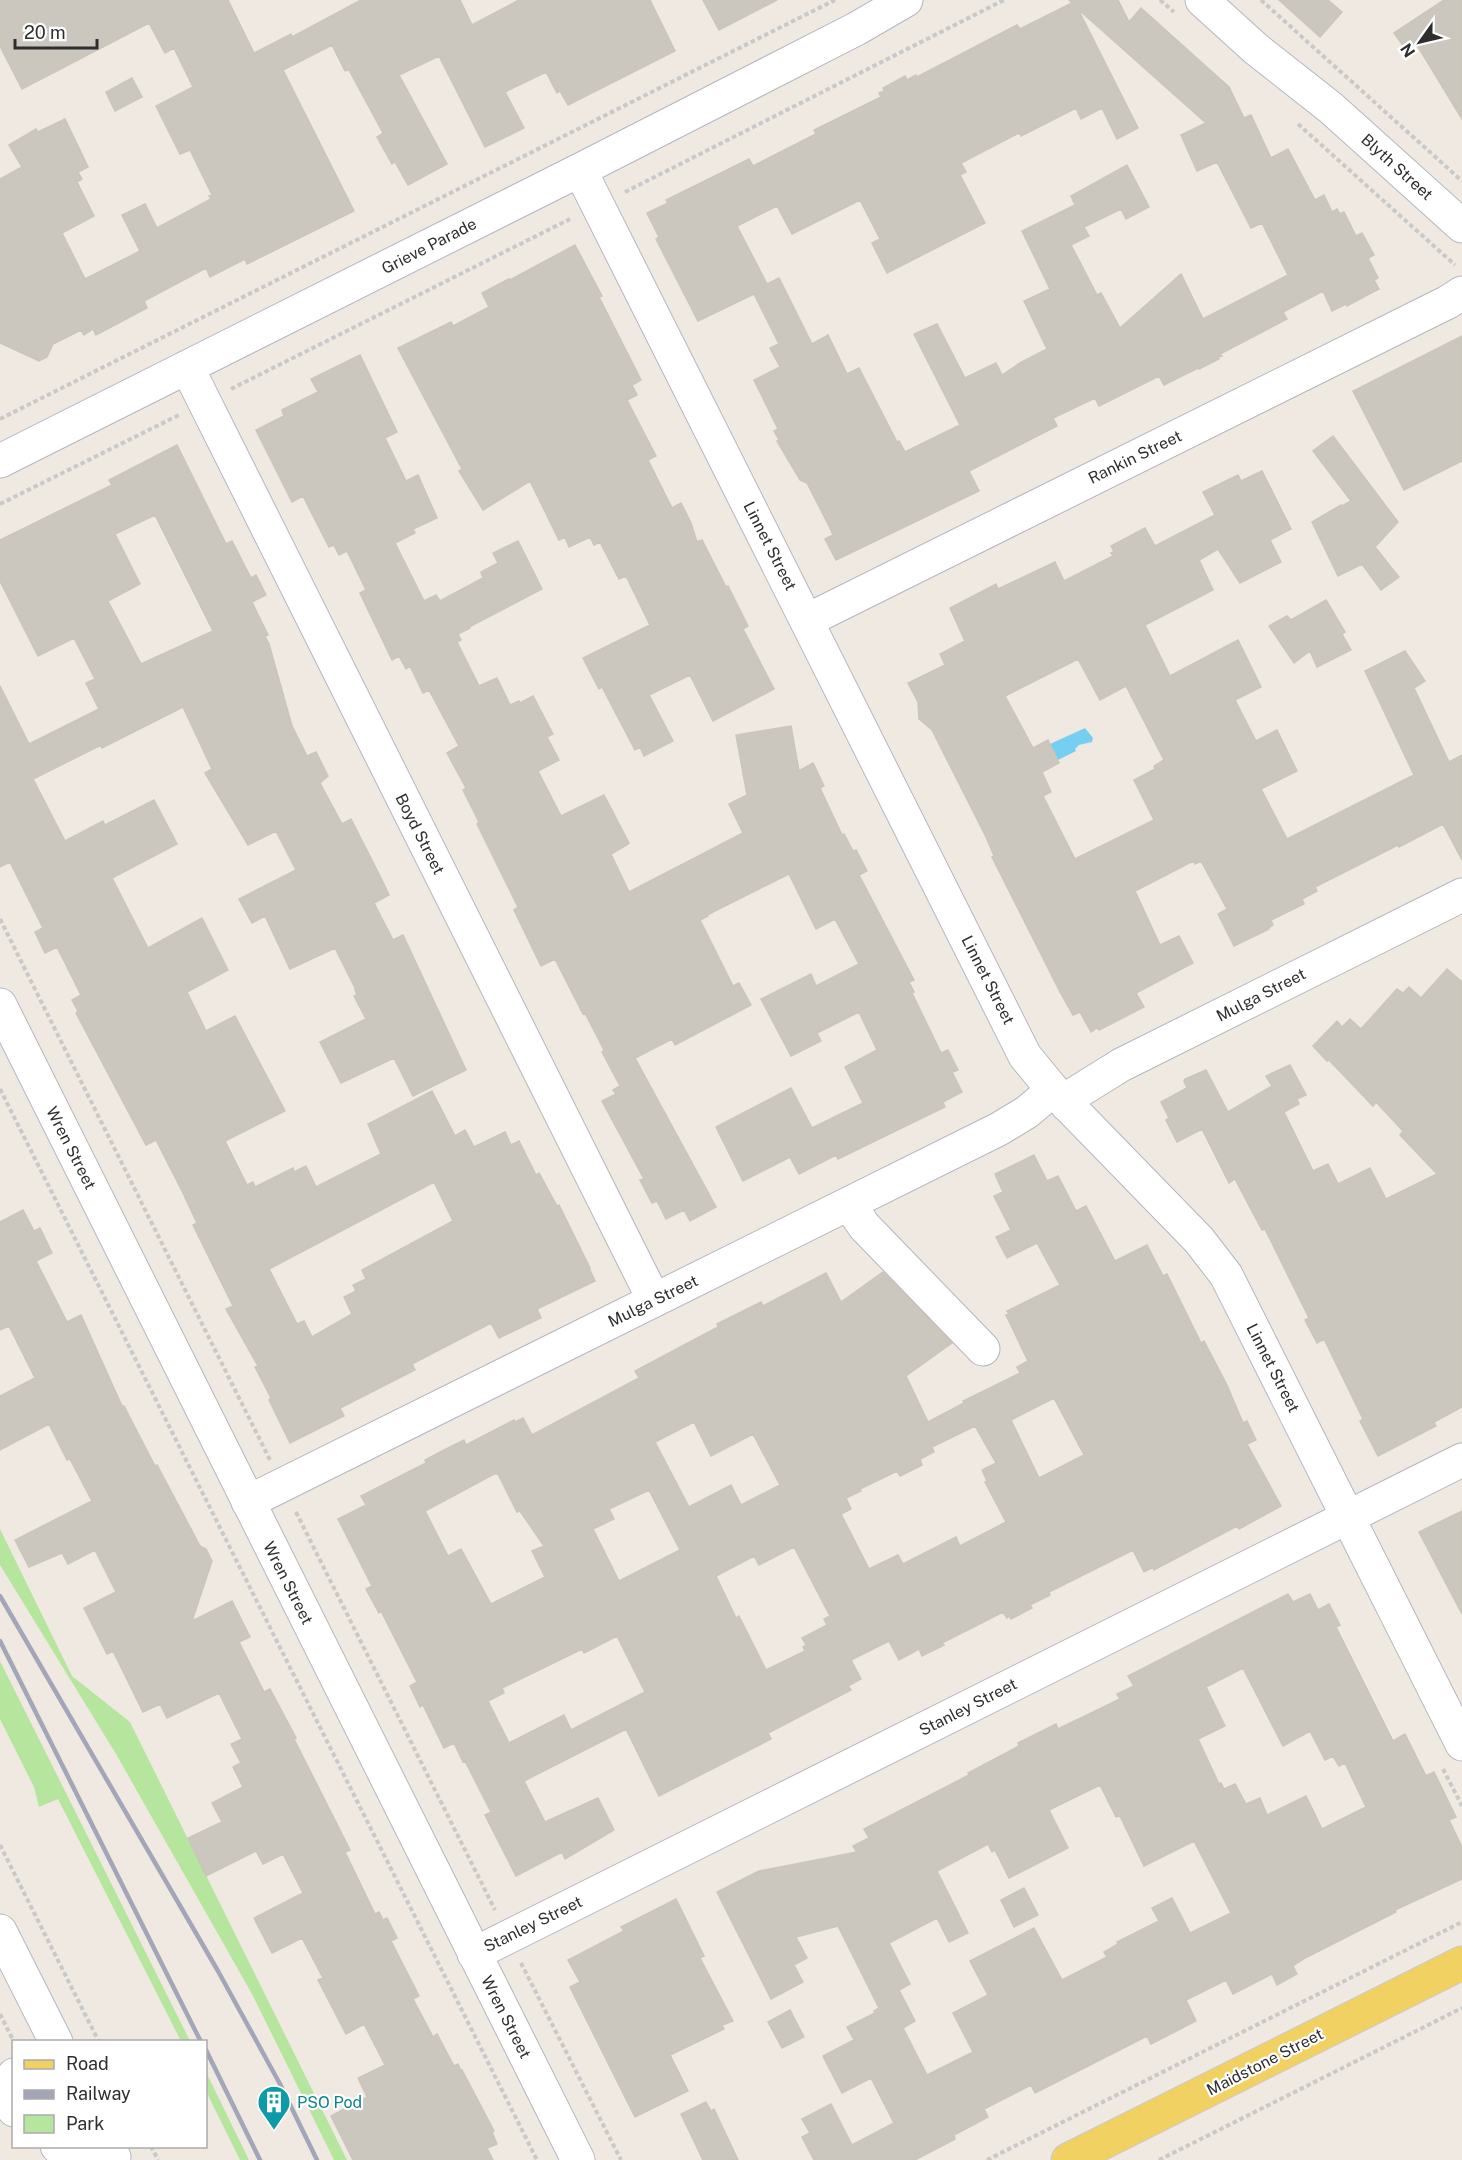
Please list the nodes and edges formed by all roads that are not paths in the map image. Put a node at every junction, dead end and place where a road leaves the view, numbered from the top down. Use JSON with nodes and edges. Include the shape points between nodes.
{"nodes":[{"id":1,"x":906,"y":0,"type":"edge"},
{"id":2,"x":926,"y":0,"type":"edge"},
{"id":3,"x":1232,"y":0,"type":"edge"},
{"id":4,"x":1190,"y":8,"type":"edge"},
{"id":5,"x":856,"y":29,"type":"junction"},
{"id":6,"x":1331,"y":108,"type":"junction"},
{"id":7,"x":580,"y":170,"type":"junction"},
{"id":8,"x":1462,"y":226,"type":"edge"},
{"id":9,"x":1462,"y":293,"type":"edge"},
{"id":10,"x":187,"y":367,"type":"junction"},
{"id":11,"x":0,"y":461,"type":"edge"},
{"id":12,"x":808,"y":620,"type":"junction"},
{"id":13,"x":1462,"y":895,"type":"edge"},
{"id":14,"x":0,"y":1005,"type":"edge"},
{"id":15,"x":1060,"y":1097,"type":"junction"},
{"id":16,"x":849,"y":1204,"type":"junction"},
{"id":17,"x":654,"y":1300,"type":"junction"},
{"id":18,"x":983,"y":1349,"type":"dead end"},
{"id":19,"x":1462,"y":1460,"type":"edge"},
{"id":20,"x":248,"y":1502,"type":"junction"},
{"id":21,"x":1348,"y":1517,"type":"junction"},
{"id":22,"x":1462,"y":1744,"type":"edge"},
{"id":23,"x":0,"y":1930,"type":"edge"},
{"id":24,"x":474,"y":1954,"type":"junction"},
{"id":25,"x":1462,"y":1963,"type":"edge"},
{"id":26,"x":10,"y":1976,"type":"edge"},
{"id":27,"x":53,"y":2040,"type":"edge"},
{"id":28,"x":12,"y":2079,"type":"edge"},
{"id":29,"x":12,"y":2108,"type":"edge"},
{"id":30,"x":59,"y":2148,"type":"edge"},
{"id":31,"x":113,"y":2154,"type":"edge"},
{"id":32,"x":578,"y":2160,"type":"edge"},
{"id":33,"x":1068,"y":2160,"type":"edge"}],
"edges":[{"from":1,"to":5,"type":"street","name":"Grieve Parade"},
{"from":2,"to":5,"type":"street","name":"Grieve Parade"},
{"from":3,"to":6,"type":"street","name":"Blyth Street","via":[[1266,32]]},
{"from":4,"to":6,"type":"street","name":"Blyth Street","via":[[1256,49]]},
{"from":5,"to":7,"type":"street","name":"Grieve Parade"},
{"from":6,"to":8,"type":"street","name":"Blyth Street"},
{"from":7,"to":10,"type":"street","name":"Grieve Parade"},
{"from":7,"to":12,"type":"street","name":"Linnet Street","via":[[611,198]]},
{"from":9,"to":12,"type":"street","name":"Rankin Street"},
{"from":10,"to":11,"type":"street","name":"Grieve Parade"},
{"from":10,"to":17,"type":"street","name":"Boyd Street","via":[[220,401]]},
{"from":12,"to":15,"type":"street","name":"Linnet Street","via":[[1025,1056]]},
{"from":13,"to":15,"type":"street","name":"Mulga Street","via":[[1121,1065],[1076,1093]]},
{"from":14,"to":20,"type":"street","name":"Wren Street"},
{"from":15,"to":16,"type":"street","name":"Mulga Street"},
{"from":15,"to":21,"type":"street","name":"Linnet Street","via":[[1214,1257]]},
{"from":16,"to":17,"type":"street","name":"Mulga Street"},
{"from":16,"to":18,"type":"street","via":[[864,1226]]},
{"from":17,"to":20,"type":"street","name":"Mulga Street"},
{"from":19,"to":21,"type":"street","name":"Stanley Street"},
{"from":20,"to":24,"type":"street","name":"Wren Street"},
{"from":21,"to":22,"type":"street","name":"Linnet Street"},
{"from":21,"to":24,"type":"street","name":"Stanley Street"},
{"from":23,"to":26,"type":"street"},
{"from":24,"to":32,"type":"street","name":"Wren Street"},
{"from":25,"to":33,"type":"main road","name":"Maidstone Street"},
{"from":26,"to":27,"type":"street"},
{"from":28,"to":29,"type":"street","via":[[6,2090]]},
{"from":30,"to":31,"type":"street"}]}
